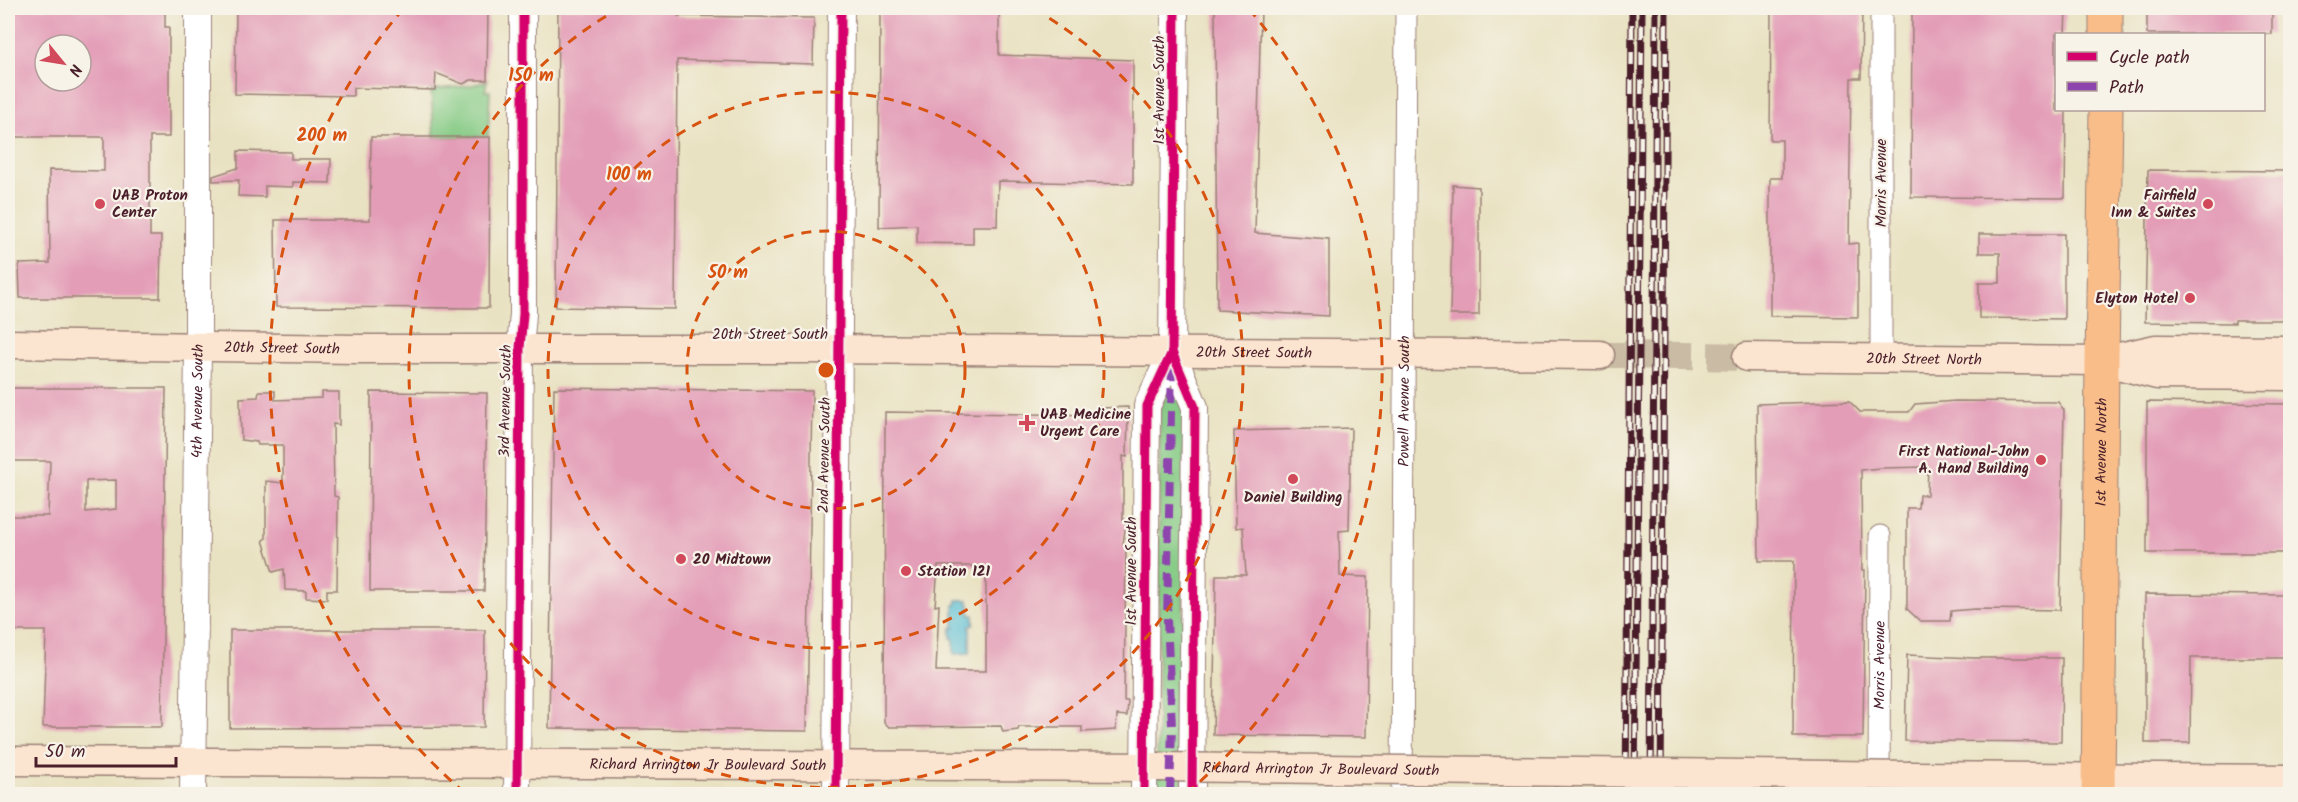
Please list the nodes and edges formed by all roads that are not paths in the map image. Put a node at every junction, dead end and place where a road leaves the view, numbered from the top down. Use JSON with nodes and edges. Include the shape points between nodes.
{"nodes":[{"id":1,"x":198,"y":8,"type":"edge"},
{"id":2,"x":523,"y":8,"type":"edge"},
{"id":3,"x":841,"y":8,"type":"edge"},
{"id":4,"x":1174,"y":8,"type":"edge"},
{"id":5,"x":1406,"y":8,"type":"edge"},
{"id":6,"x":1881,"y":8,"type":"edge"},
{"id":7,"x":2106,"y":8,"type":"edge"},
{"id":8,"x":2106,"y":33,"type":"edge"},
{"id":9,"x":2106,"y":111,"type":"edge"},
{"id":10,"x":8,"y":344,"type":"edge"},
{"id":11,"x":198,"y":346,"type":"junction"},
{"id":12,"x":520,"y":348,"type":"junction"},
{"id":13,"x":840,"y":350,"type":"junction"},
{"id":14,"x":2290,"y":350,"type":"edge"},
{"id":15,"x":1172,"y":352,"type":"junction"},
{"id":16,"x":1405,"y":355,"type":"junction"},
{"id":17,"x":1600,"y":355,"type":"tunnel mouth"},
{"id":18,"x":1747,"y":357,"type":"tunnel mouth"},
{"id":19,"x":1881,"y":359,"type":"junction"},
{"id":20,"x":2102,"y":361,"type":"junction"},
{"id":21,"x":2290,"y":376,"type":"edge"},
{"id":22,"x":1880,"y":536,"type":"dead end"},
{"id":23,"x":8,"y":761,"type":"edge"},
{"id":24,"x":192,"y":762,"type":"junction"},
{"id":25,"x":517,"y":764,"type":"junction"},
{"id":26,"x":836,"y":764,"type":"junction"},
{"id":27,"x":1149,"y":776,"type":"edge"},
{"id":28,"x":2290,"y":779,"type":"edge"},
{"id":29,"x":2098,"y":786,"type":"edge"},
{"id":30,"x":193,"y":795,"type":"edge"},
{"id":31,"x":517,"y":795,"type":"edge"},
{"id":32,"x":836,"y":795,"type":"edge"},
{"id":33,"x":1191,"y":795,"type":"edge"},
{"id":34,"x":1402,"y":795,"type":"edge"},
{"id":35,"x":1879,"y":795,"type":"edge"}],
"edges":[{"from":1,"to":11,"type":"street","name":"4th Avenue South"},
{"from":2,"to":12,"type":"street","name":"3rd Avenue South"},
{"from":3,"to":13,"type":"street","name":"2nd Avenue South"},
{"from":4,"to":15,"type":"street","name":"1st Avenue South"},
{"from":5,"to":16,"type":"street","name":"Powell Avenue South"},
{"from":6,"to":19,"type":"street","name":"Morris Avenue"},
{"from":7,"to":8,"type":"main road"},
{"from":9,"to":20,"type":"main road","name":"1st Avenue North"},
{"from":10,"to":11,"type":"main road","name":"20th Street South"},
{"from":11,"to":12,"type":"main road","name":"20th Street South"},
{"from":11,"to":24,"type":"street","name":"4th Avenue South"},
{"from":12,"to":13,"type":"main road","name":"20th Street South"},
{"from":12,"to":25,"type":"street","name":"3rd Avenue South"},
{"from":13,"to":15,"type":"main road","name":"20th Street South"},
{"from":13,"to":26,"type":"street","name":"2nd Avenue South"},
{"from":14,"to":20,"type":"main road","name":"20th Street North","via":[[2156,349]]},
{"from":15,"to":16,"type":"main road","name":"20th Street South"},
{"from":15,"to":27,"type":"street","name":"1st Avenue South","via":[[1147,406]]},
{"from":15,"to":33,"type":"street","name":"1st Avenue South","via":[[1195,406]]},
{"from":16,"to":17,"type":"main road","name":"20th Street South"},
{"from":16,"to":34,"type":"street","name":"Powell Avenue South"},
{"from":18,"to":19,"type":"main road","name":"20th Street North"},
{"from":19,"to":20,"type":"main road","name":"20th Street North"},
{"from":20,"to":21,"type":"main road","name":"20th Street North","via":[[2157,375]]},
{"from":20,"to":29,"type":"main road","name":"1st Avenue North"},
{"from":22,"to":35,"type":"street","name":"Morris Avenue"},
{"from":23,"to":24,"type":"main road","name":"Richard Arrington Jr Boulevard South"},
{"from":24,"to":25,"type":"main road","name":"Richard Arrington Jr Boulevard South"},
{"from":24,"to":30,"type":"street","name":"4th Avenue South"},
{"from":25,"to":26,"type":"main road","name":"Richard Arrington Jr Boulevard South"},
{"from":25,"to":31,"type":"street","name":"3rd Avenue South"},
{"from":26,"to":27,"type":"main road","name":"Richard Arrington Jr Boulevard South"},
{"from":26,"to":32,"type":"street","name":"2nd Avenue South"},
{"from":27,"to":29,"type":"main road","name":"Richard Arrington Jr Boulevard South","bridge":true,"via":[[1626,773],[2057,777]]},
{"from":28,"to":29,"type":"main road","name":"Richard Arrington Jr Boulevard South"}]}
